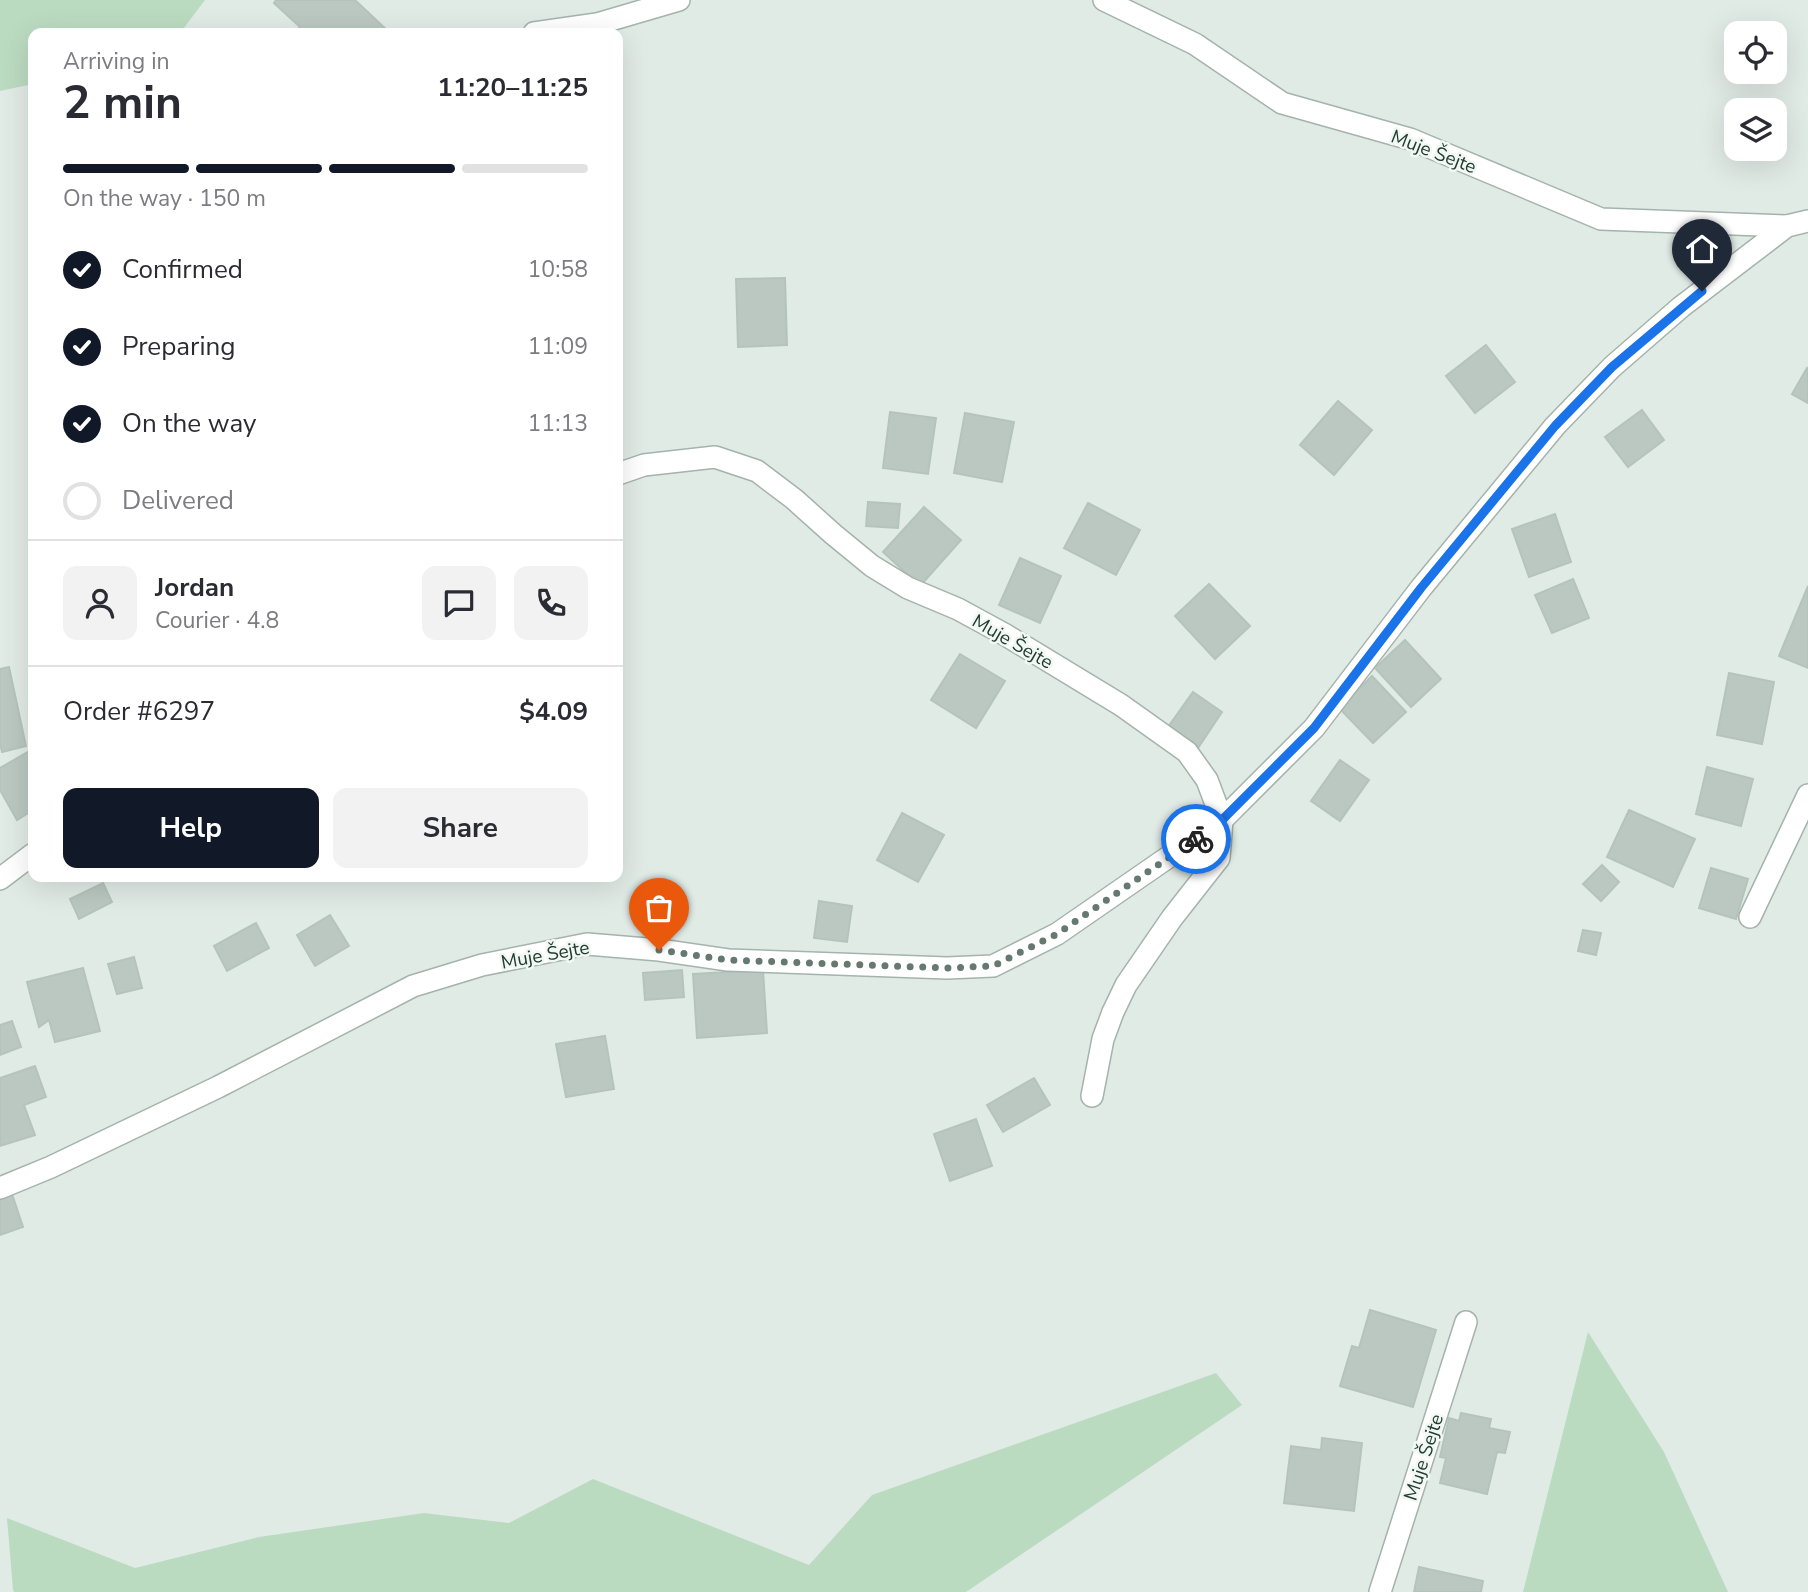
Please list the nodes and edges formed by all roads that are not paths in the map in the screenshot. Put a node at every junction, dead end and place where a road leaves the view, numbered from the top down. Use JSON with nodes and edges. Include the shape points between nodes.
{"nodes":[{"id":1,"x":679,"y":0,"type":"edge"},
{"id":2,"x":1104,"y":0,"type":"edge"},
{"id":3,"x":569,"y":28,"type":"edge"},
{"id":4,"x":1798,"y":223,"type":"edge"},
{"id":5,"x":623,"y":472,"type":"edge"},
{"id":6,"x":1808,"y":795,"type":"edge"},
{"id":7,"x":1222,"y":820,"type":"junction"},
{"id":8,"x":28,"y":858,"type":"edge"},
{"id":9,"x":0,"y":879,"type":"edge"},
{"id":10,"x":1750,"y":917,"type":"dead end"},
{"id":11,"x":1092,"y":1096,"type":"dead end"},
{"id":12,"x":0,"y":1188,"type":"edge"},
{"id":13,"x":1466,"y":1322,"type":"dead end"},
{"id":14,"x":1381,"y":1592,"type":"edge"}],
"edges":[{"from":1,"to":3,"type":"street"},
{"from":2,"to":4,"type":"street","name":"Muje Šejte","via":[[1195,44],[1282,103],[1410,139],[1601,219]]},
{"from":4,"to":7,"type":"street","name":"Muje Šejte","via":[[1671,316],[1612,367],[1555,426],[1421,588],[1314,728]]},
{"from":5,"to":7,"type":"street","name":"Muje Šejte","via":[[644,465],[715,457],[757,471],[872,566],[1004,634],[1168,737],[1187,752],[1207,780]]},
{"from":6,"to":10,"type":"street"},
{"from":7,"to":11,"type":"street","name":"Muje Šejte","via":[[1219,858],[1172,918],[1113,1012]]},
{"from":7,"to":12,"type":"street","name":"Muje Šejte","via":[[1057,934],[993,966],[728,960],[587,944],[482,965],[413,986],[218,1087]]},
{"from":8,"to":9,"type":"street"},
{"from":13,"to":14,"type":"street","name":"Muje Šejte"}]}
